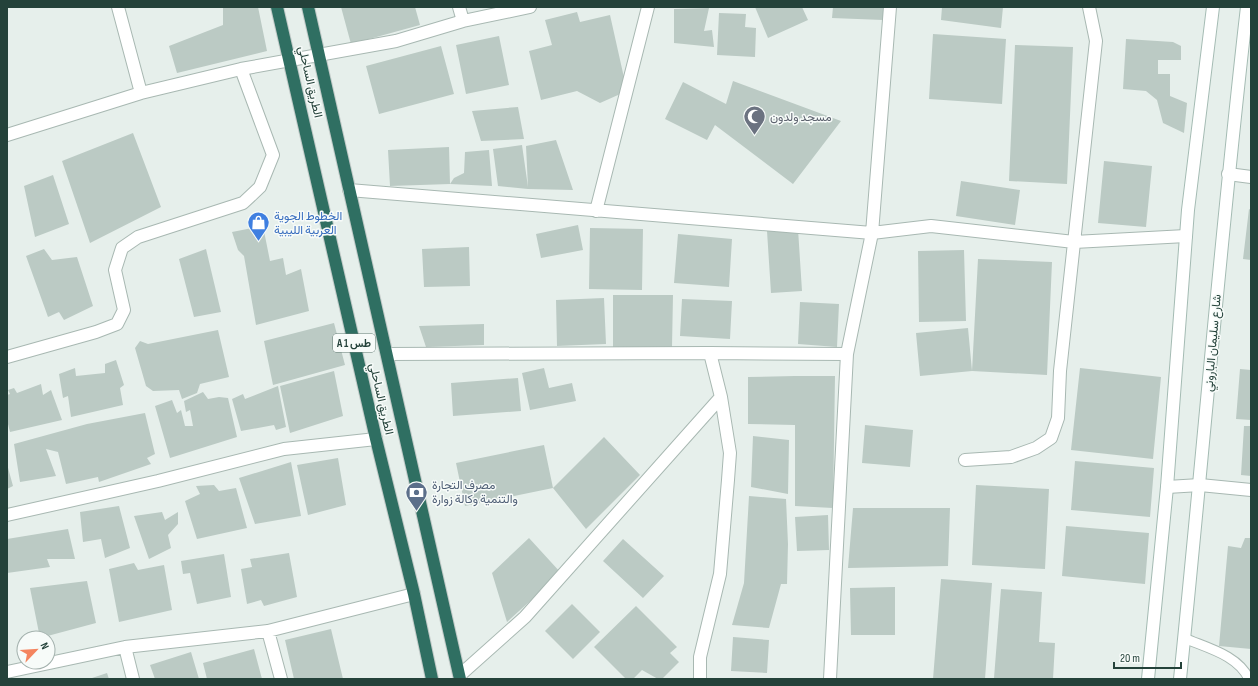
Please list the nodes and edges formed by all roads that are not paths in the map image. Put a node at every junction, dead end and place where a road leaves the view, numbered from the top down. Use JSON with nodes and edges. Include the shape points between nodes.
{"nodes":[{"id":1,"x":118,"y":7,"type":"edge"},
{"id":2,"x":277,"y":7,"type":"edge"},
{"id":3,"x":308,"y":7,"type":"edge"},
{"id":4,"x":460,"y":7,"type":"edge"},
{"id":5,"x":530,"y":7,"type":"edge"},
{"id":6,"x":648,"y":7,"type":"edge"},
{"id":7,"x":890,"y":7,"type":"edge"},
{"id":8,"x":1089,"y":7,"type":"edge"},
{"id":9,"x":1213,"y":7,"type":"edge"},
{"id":10,"x":1247,"y":7,"type":"edge"},
{"id":11,"x":463,"y":21,"type":"junction"},
{"id":12,"x":320,"y":56,"type":"junction"},
{"id":13,"x":291,"y":60,"type":"junction"},
{"id":14,"x":241,"y":69,"type":"junction"},
{"id":15,"x":142,"y":93,"type":"junction"},
{"id":16,"x":7,"y":135,"type":"edge"},
{"id":17,"x":1228,"y":174,"type":"junction"},
{"id":18,"x":1251,"y":177,"type":"edge"},
{"id":19,"x":349,"y":190,"type":"junction"},
{"id":20,"x":596,"y":212,"type":"junction"},
{"id":21,"x":872,"y":233,"type":"junction"},
{"id":22,"x":1186,"y":236,"type":"junction"},
{"id":23,"x":1074,"y":242,"type":"junction"},
{"id":24,"x":710,"y":353,"type":"junction"},
{"id":25,"x":387,"y":354,"type":"junction"},
{"id":26,"x":847,"y":354,"type":"junction"},
{"id":27,"x":7,"y":357,"type":"edge"},
{"id":28,"x":722,"y":396,"type":"junction"},
{"id":29,"x":376,"y":439,"type":"junction"},
{"id":30,"x":965,"y":460,"type":"dead end"},
{"id":31,"x":1200,"y":485,"type":"junction"},
{"id":32,"x":1167,"y":487,"type":"junction"},
{"id":33,"x":1251,"y":490,"type":"edge"},
{"id":34,"x":7,"y":514,"type":"edge"},
{"id":35,"x":414,"y":594,"type":"junction"},
{"id":36,"x":268,"y":631,"type":"junction"},
{"id":37,"x":1184,"y":638,"type":"junction"},
{"id":38,"x":125,"y":647,"type":"junction"},
{"id":39,"x":7,"y":672,"type":"edge"},
{"id":40,"x":460,"y":677,"type":"edge"},
{"id":41,"x":133,"y":679,"type":"edge"},
{"id":42,"x":281,"y":679,"type":"edge"},
{"id":43,"x":432,"y":679,"type":"edge"},
{"id":44,"x":700,"y":679,"type":"edge"},
{"id":45,"x":830,"y":679,"type":"edge"},
{"id":46,"x":1148,"y":679,"type":"edge"},
{"id":47,"x":1180,"y":679,"type":"edge"},
{"id":48,"x":1249,"y":679,"type":"edge"}],
"edges":[{"from":1,"to":15,"type":"street"},
{"from":2,"to":13,"type":"highway","name":"الطريق الساحلي","number":"A 1 طس"},
{"from":3,"to":12,"type":"highway","name":"الطريق الساحلي","number":"A 1 طس"},
{"from":4,"to":11,"type":"street"},
{"from":5,"to":11,"type":"street"},
{"from":6,"to":20,"type":"street"},
{"from":7,"to":21,"type":"street"},
{"from":8,"to":23,"type":"street","via":[[1096,41]]},
{"from":9,"to":22,"type":"street"},
{"from":10,"to":17,"type":"street","name":"شارع سليمان الباروني"},
{"from":11,"to":12,"type":"street","via":[[396,41]]},
{"from":12,"to":13,"type":"street"},
{"from":12,"to":19,"type":"highway","name":"الطريق الساحلي","number":"A 1 طس"},
{"from":13,"to":14,"type":"street"},
{"from":13,"to":29,"type":"highway","name":"الطريق الساحلي","number":"A 1 طس"},
{"from":14,"to":15,"type":"street"},
{"from":14,"to":27,"type":"street","via":[[273,155],[260,187],[244,203],[138,237],[122,248],[115,270],[124,310],[117,324]]},
{"from":15,"to":16,"type":"street"},
{"from":17,"to":18,"type":"street"},
{"from":17,"to":31,"type":"street","name":"شارع سليمان الباروني"},
{"from":19,"to":20,"type":"street"},
{"from":19,"to":25,"type":"highway","name":"الطريق الساحلي","number":"A 1 طس"},
{"from":20,"to":21,"type":"street"},
{"from":21,"to":23,"type":"street","via":[[931,226]]},
{"from":21,"to":26,"type":"street"},
{"from":22,"to":23,"type":"street"},
{"from":22,"to":32,"type":"street"},
{"from":23,"to":30,"type":"street","via":[[1060,371],[1058,418],[1051,438],[1036,448],[1011,457]]},
{"from":24,"to":25,"type":"street"},
{"from":24,"to":26,"type":"street"},
{"from":24,"to":28,"type":"street"},
{"from":25,"to":40,"type":"highway","name":"الطريق الساحلي","number":"A 1 طس"},
{"from":26,"to":45,"type":"street"},
{"from":28,"to":40,"type":"street","via":[[525,617]]},
{"from":28,"to":44,"type":"street","via":[[730,453],[728,480],[720,574],[703,642]]},
{"from":29,"to":34,"type":"street","via":[[284,449],[158,481]]},
{"from":29,"to":35,"type":"highway","name":"الطريق الساحلي","number":"A 1 طس"},
{"from":31,"to":32,"type":"street"},
{"from":31,"to":33,"type":"street"},
{"from":31,"to":37,"type":"street","name":"شارع سليمان الباروني"},
{"from":32,"to":46,"type":"street"},
{"from":35,"to":36,"type":"street"},
{"from":35,"to":43,"type":"highway","name":"الطريق الساحلي","number":"A 1 طس"},
{"from":36,"to":38,"type":"street"},
{"from":36,"to":42,"type":"street"},
{"from":37,"to":47,"type":"street","name":"شارع سليمان الباروني"},
{"from":37,"to":48,"type":"lane","via":[[1230,658],[1245,670]]},
{"from":38,"to":39,"type":"street"},
{"from":38,"to":41,"type":"street"}]}
